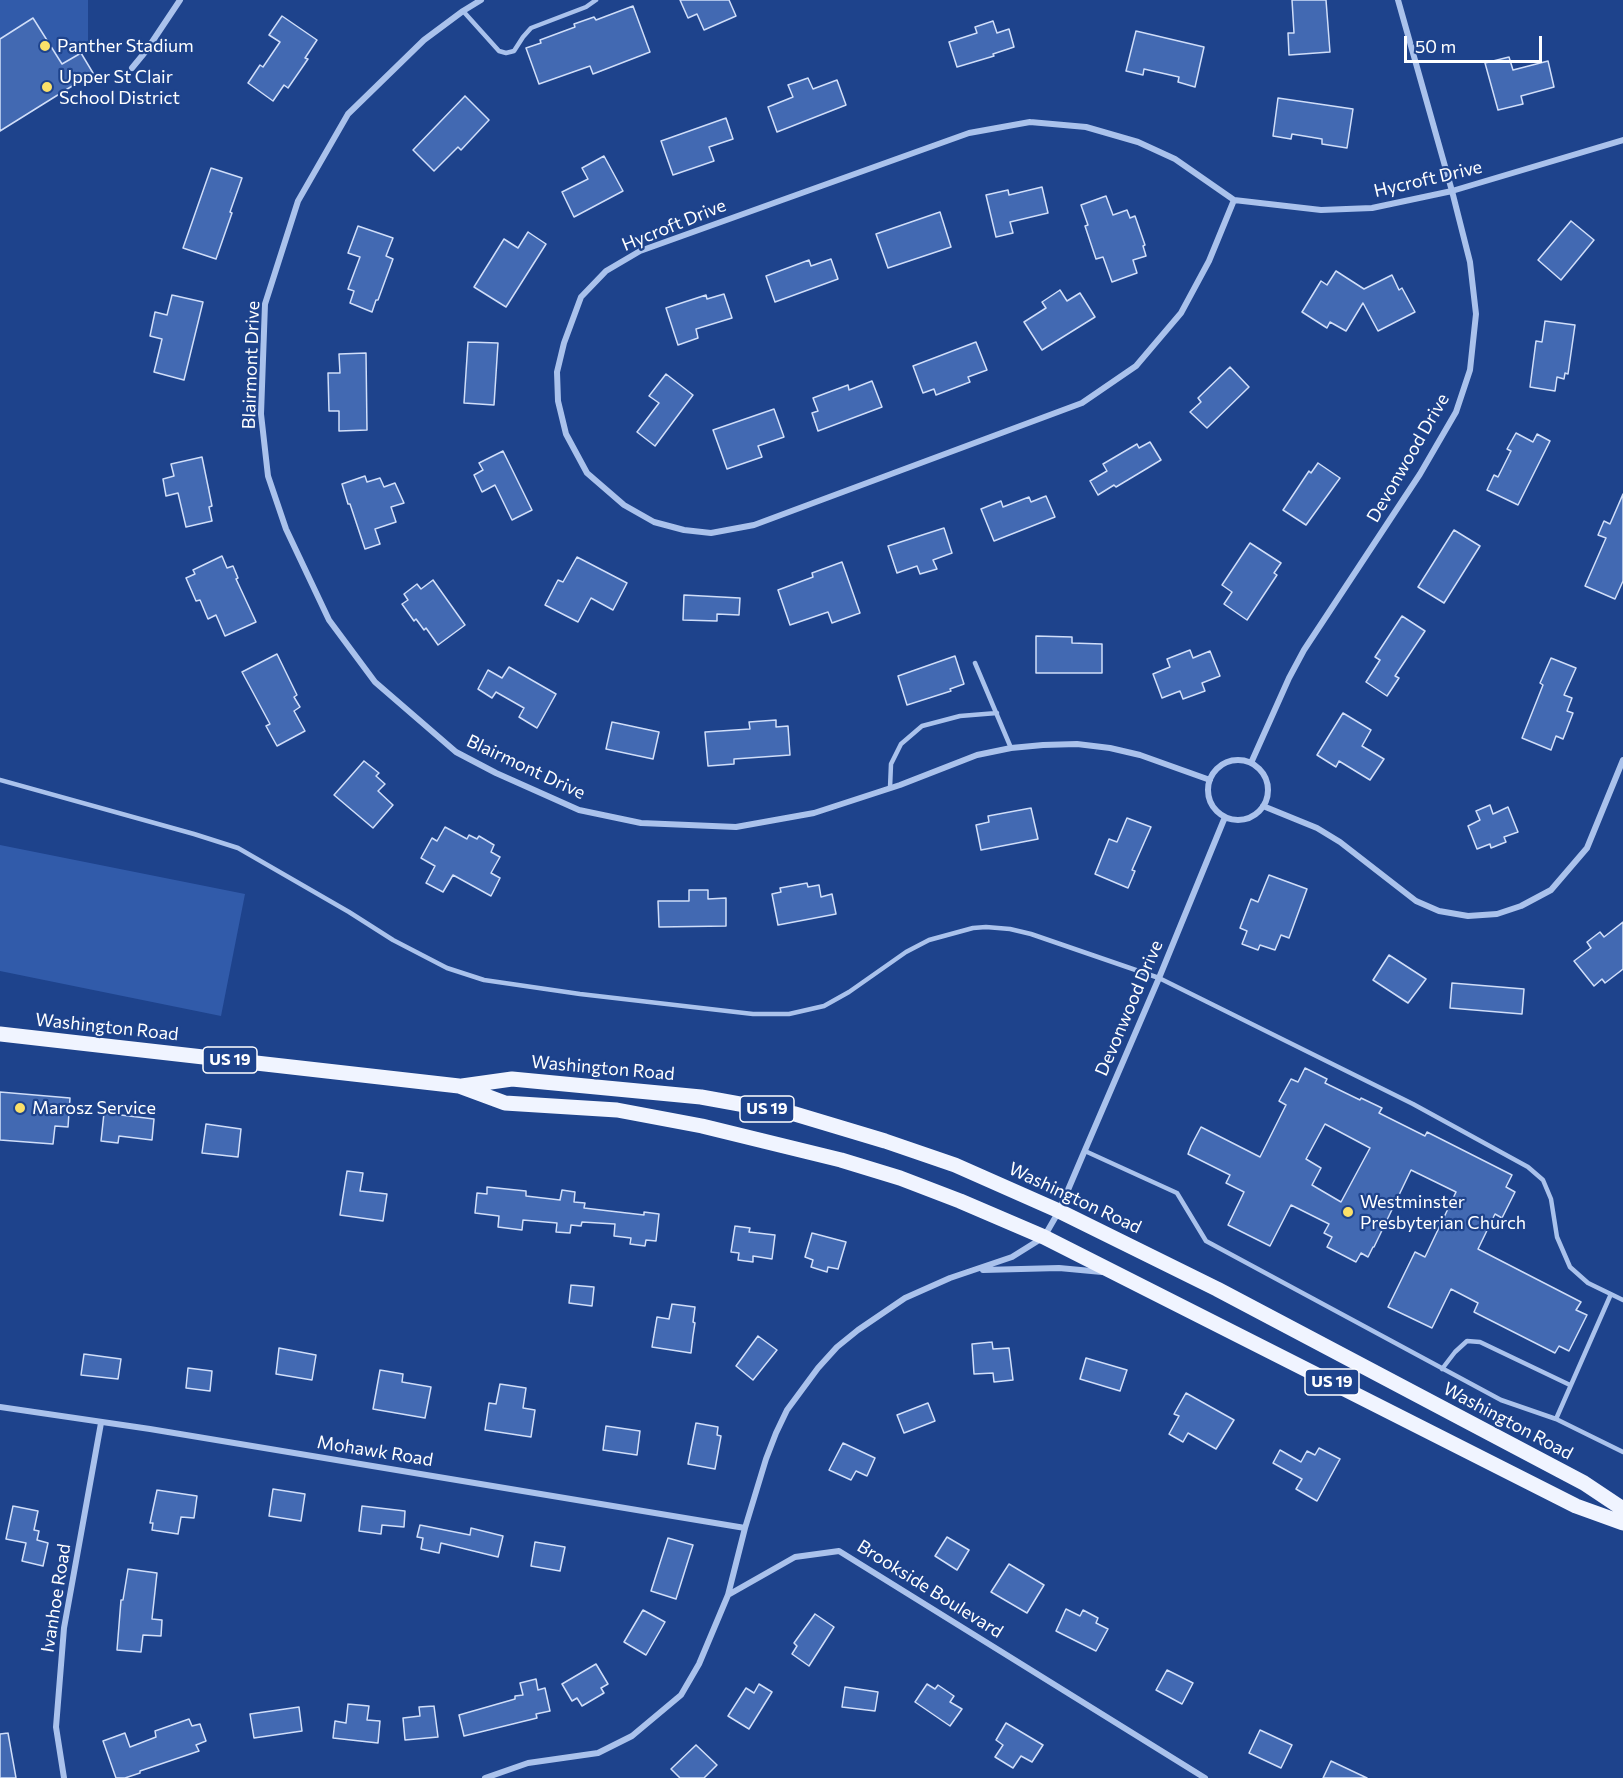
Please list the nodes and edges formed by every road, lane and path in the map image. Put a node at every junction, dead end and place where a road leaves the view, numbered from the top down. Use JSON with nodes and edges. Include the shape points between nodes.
{"nodes":[{"id":1,"x":180,"y":0,"type":"edge"},
{"id":2,"x":481,"y":0,"type":"edge"},
{"id":3,"x":596,"y":0,"type":"edge"},
{"id":4,"x":1398,"y":0,"type":"edge"},
{"id":5,"x":463,"y":11,"type":"junction"},
{"id":6,"x":132,"y":68,"type":"dead end"},
{"id":7,"x":1623,"y":140,"type":"edge"},
{"id":8,"x":1452,"y":191,"type":"junction"},
{"id":9,"x":1234,"y":200,"type":"junction"},
{"id":10,"x":975,"y":663,"type":"dead end"},
{"id":11,"x":997,"y":713,"type":"junction"},
{"id":12,"x":1011,"y":748,"type":"junction"},
{"id":13,"x":1623,"y":760,"type":"edge"},
{"id":14,"x":1251,"y":763,"type":"junction"},
{"id":15,"x":0,"y":780,"type":"edge"},
{"id":16,"x":1210,"y":780,"type":"junction"},
{"id":17,"x":890,"y":788,"type":"junction"},
{"id":18,"x":1263,"y":806,"type":"junction"},
{"id":19,"x":1225,"y":817,"type":"junction"},
{"id":20,"x":1159,"y":978,"type":"junction"},
{"id":21,"x":0,"y":1034,"type":"edge"},
{"id":22,"x":459,"y":1086,"type":"junction"},
{"id":23,"x":1085,"y":1151,"type":"junction"},
{"id":24,"x":1059,"y":1211,"type":"junction"},
{"id":25,"x":1044,"y":1237,"type":"junction"},
{"id":26,"x":974,"y":1270,"type":"junction"},
{"id":27,"x":1121,"y":1275,"type":"junction"},
{"id":28,"x":1611,"y":1294,"type":"junction"},
{"id":29,"x":1623,"y":1300,"type":"edge"},
{"id":30,"x":1443,"y":1369,"type":"junction"},
{"id":31,"x":1570,"y":1385,"type":"junction"},
{"id":32,"x":0,"y":1407,"type":"edge"},
{"id":33,"x":1556,"y":1419,"type":"junction"},
{"id":34,"x":101,"y":1423,"type":"junction"},
{"id":35,"x":1623,"y":1452,"type":"edge"},
{"id":36,"x":1623,"y":1509,"type":"edge"},
{"id":37,"x":1623,"y":1523,"type":"edge"},
{"id":38,"x":745,"y":1528,"type":"junction"},
{"id":39,"x":728,"y":1594,"type":"junction"},
{"id":40,"x":64,"y":1778,"type":"edge"},
{"id":41,"x":485,"y":1778,"type":"edge"},
{"id":42,"x":1205,"y":1778,"type":"edge"}],
"edges":[{"from":1,"to":6,"type":"street"},
{"from":2,"to":5,"type":"street","name":"Blairmont Drive"},
{"from":3,"to":5,"type":"lane","via":[[586,8],[531,28],[514,51],[506,53],[499,51]]},
{"from":4,"to":8,"type":"street","name":"Devonwood Drive"},
{"from":5,"to":17,"type":"street","name":"Blairmont Drive","via":[[424,40],[348,114],[298,201],[266,304],[261,414],[268,476],[286,529],[329,620],[375,682],[456,752],[579,810],[641,823],[736,826],[814,813]]},
{"from":7,"to":8,"type":"street","name":"Hycroft Drive"},
{"from":8,"to":9,"type":"street","name":"Hycroft Drive","via":[[1372,208],[1321,210]]},
{"from":8,"to":14,"type":"street","name":"Devonwood Drive","via":[[1470,262],[1476,314],[1470,370],[1456,412],[1420,474],[1304,650]]},
{"from":9,"to":9,"type":"street","name":"Hycroft Drive","via":[[1209,261],[1181,313],[1136,366],[1091,397],[754,525],[711,533],[654,522],[624,505],[587,473],[566,434],[558,401],[557,372],[564,343],[582,297],[606,271],[640,251],[969,133],[1030,122],[1086,127],[1138,142],[1175,159]]},
{"from":10,"to":11,"type":"lane"},
{"from":11,"to":12,"type":"lane"},
{"from":11,"to":17,"type":"lane","via":[[960,716],[922,726],[901,744],[891,764]]},
{"from":12,"to":16,"type":"street","name":"Blairmont Drive","via":[[1077,744],[1110,748]]},
{"from":12,"to":17,"type":"street","name":"Blairmont Drive","via":[[977,755]]},
{"from":13,"to":18,"type":"street","via":[[1587,848],[1551,890],[1497,914],[1467,916],[1439,911],[1416,901],[1340,842]]},
{"from":14,"to":16,"type":"street","via":[[1242,760],[1222,765]]},
{"from":14,"to":18,"type":"street","via":[[1259,769],[1268,787]]},
{"from":15,"to":20,"type":"lane","via":[[238,848],[393,940],[447,968],[484,980],[753,1014],[789,1014],[824,1006],[929,940],[986,927],[1032,934]]},
{"from":16,"to":19,"type":"street","via":[[1213,805]]},
{"from":18,"to":19,"type":"street","via":[[1250,818]]},
{"from":19,"to":20,"type":"street","name":"Devonwood Drive"},
{"from":20,"to":23,"type":"street","name":"Devonwood Drive"},
{"from":20,"to":28,"type":"lane","via":[[1413,1104],[1528,1167],[1543,1180],[1551,1199],[1557,1237],[1570,1267],[1588,1283]]},
{"from":21,"to":22,"type":"main road","name":"Washington Road","number":"US 19"},
{"from":22,"to":24,"type":"main road","name":"Washington Road","number":"US 19","via":[[512,1079],[701,1097],[795,1114],[945,1162]]},
{"from":22,"to":25,"type":"main road","name":"Washington Road","number":"US 19","via":[[506,1103],[604,1108],[821,1154],[900,1178]]},
{"from":23,"to":24,"type":"street","name":"Devonwood Drive"},
{"from":23,"to":30,"type":"lane","via":[[1177,1193],[1206,1241]]},
{"from":24,"to":25,"type":"street","name":"Devonwood Drive"},
{"from":24,"to":36,"type":"main road","name":"Washington Road","number":"US 19","via":[[1328,1347],[1584,1483]]},
{"from":25,"to":26,"type":"street","via":[[1012,1257]]},
{"from":25,"to":27,"type":"main road","name":"Washington Road","number":"US 19"},
{"from":26,"to":27,"type":"street","via":[[1059,1268]]},
{"from":26,"to":38,"type":"street","via":[[897,1303],[837,1347],[818,1368],[787,1410],[776,1433]]},
{"from":27,"to":37,"type":"main road","name":"Washington Road","number":"US 19","via":[[1576,1506]]},
{"from":28,"to":29,"type":"lane"},
{"from":28,"to":31,"type":"lane"},
{"from":30,"to":31,"type":"lane","via":[[1467,1341],[1480,1342]]},
{"from":30,"to":33,"type":"lane","via":[[1501,1400]]},
{"from":31,"to":33,"type":"lane"},
{"from":32,"to":34,"type":"street","name":"Mohawk Road"},
{"from":33,"to":35,"type":"lane"},
{"from":34,"to":38,"type":"street","name":"Mohawk Road"},
{"from":34,"to":40,"type":"street","name":"Ivanhoe Road","via":[[64,1628],[56,1727]]},
{"from":38,"to":39,"type":"street"},
{"from":39,"to":41,"type":"street","via":[[699,1664],[681,1695],[632,1736],[598,1753],[528,1764]]},
{"from":39,"to":42,"type":"street","name":"Brookside Boulevard","via":[[795,1557],[839,1551]]}]}
